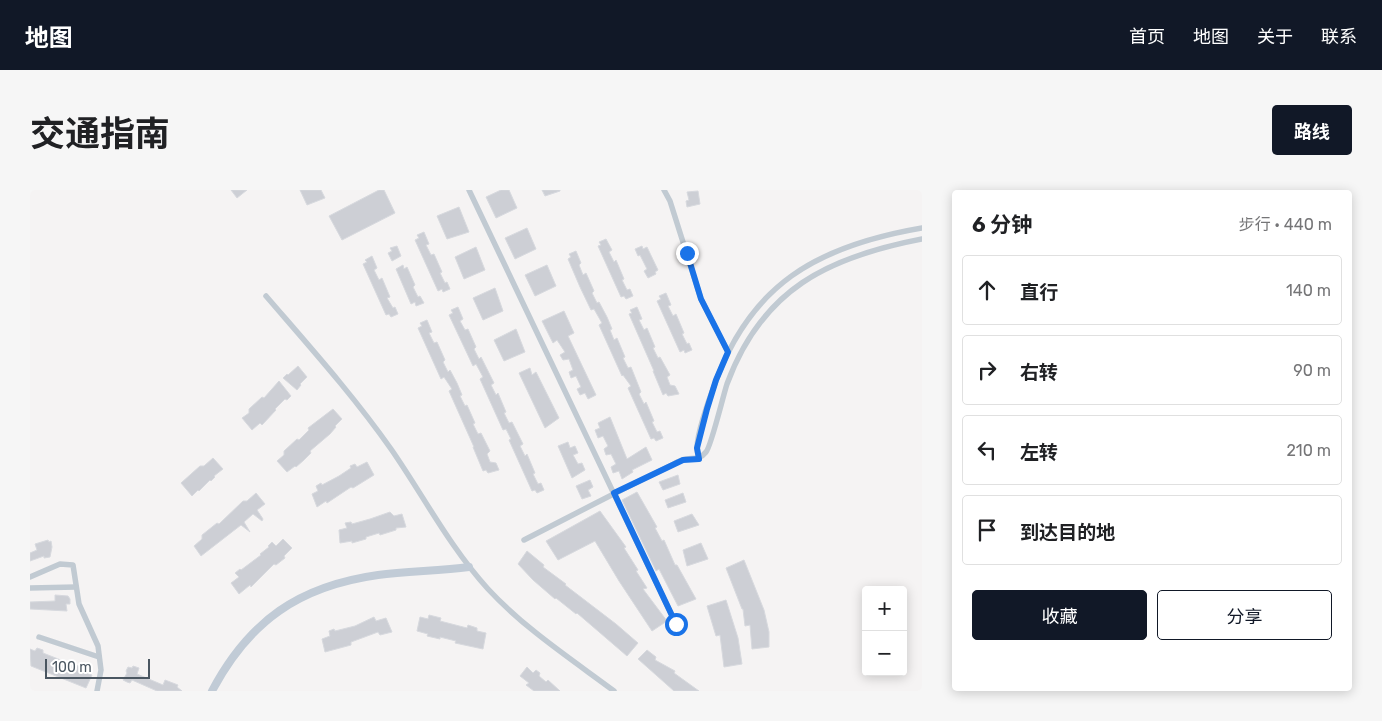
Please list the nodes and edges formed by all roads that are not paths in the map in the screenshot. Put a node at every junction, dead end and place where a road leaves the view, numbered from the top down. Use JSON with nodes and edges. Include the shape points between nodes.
{"nodes":[{"id":1,"x":469,"y":190,"type":"edge"},
{"id":2,"x":664,"y":190,"type":"edge"},
{"id":3,"x":922,"y":228,"type":"edge"},
{"id":4,"x":922,"y":239,"type":"edge"},
{"id":5,"x":266,"y":296,"type":"dead end"},
{"id":6,"x":728,"y":352,"type":"junction"},
{"id":7,"x":699,"y":459,"type":"junction"},
{"id":8,"x":614,"y":493,"type":"junction"},
{"id":9,"x":524,"y":540,"type":"dead end"},
{"id":10,"x":469,"y":567,"type":"junction"},
{"id":11,"x":30,"y":577,"type":"edge"},
{"id":12,"x":76,"y":587,"type":"junction"},
{"id":13,"x":30,"y":588,"type":"edge"},
{"id":14,"x":676,"y":624,"type":"dead end"},
{"id":15,"x":39,"y":637,"type":"dead end"},
{"id":16,"x":99,"y":657,"type":"junction"},
{"id":17,"x":97,"y":691,"type":"edge"},
{"id":18,"x":212,"y":691,"type":"edge"},
{"id":19,"x":614,"y":691,"type":"edge"}],
"edges":[{"from":1,"to":8,"type":"street"},
{"from":2,"to":6,"type":"street","via":[[701,299]]},
{"from":3,"to":6,"type":"street","via":[[853,245],[801,269],[762,301]]},
{"from":4,"to":7,"type":"street","via":[[838,262],[782,298],[761,320],[738,357],[722,398],[708,450]]},
{"from":5,"to":10,"type":"street","via":[[373,424]]},
{"from":6,"to":7,"type":"street","via":[[707,409],[697,448]]},
{"from":7,"to":8,"type":"street","via":[[683,460]]},
{"from":8,"to":9,"type":"street"},
{"from":8,"to":14,"type":"street"},
{"from":10,"to":18,"type":"street","via":[[365,577],[300,598],[275,613],[252,633],[230,658]]},
{"from":10,"to":19,"type":"street","via":[[515,615]]},
{"from":11,"to":12,"type":"street","via":[[60,564],[73,565]]},
{"from":12,"to":13,"type":"street"},
{"from":12,"to":16,"type":"street"},
{"from":15,"to":16,"type":"street"},
{"from":16,"to":17,"type":"street","via":[[101,670]]}]}
